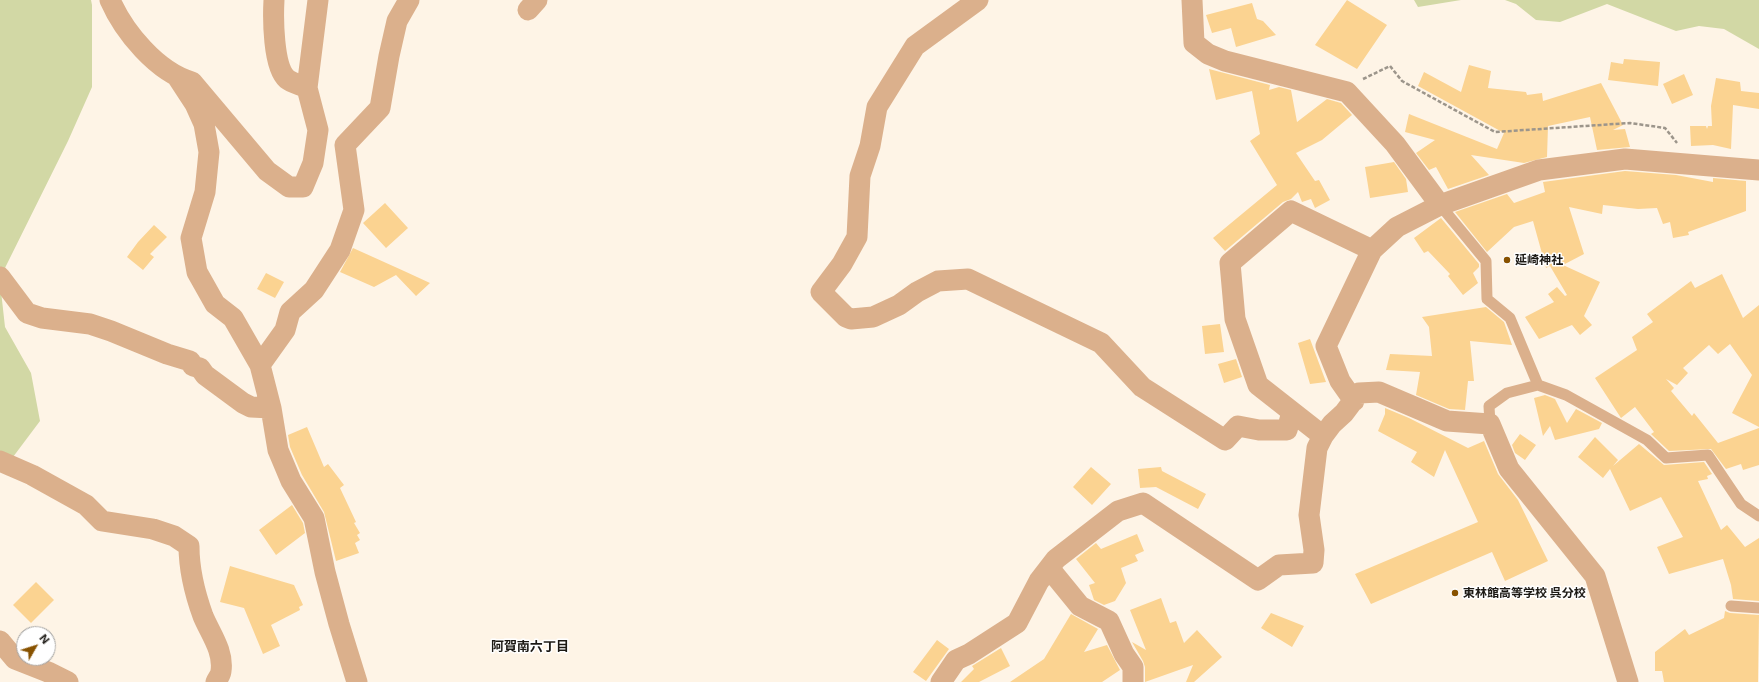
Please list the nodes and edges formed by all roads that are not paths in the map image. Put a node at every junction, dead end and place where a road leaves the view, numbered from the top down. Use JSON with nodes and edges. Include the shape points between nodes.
{"nodes":[{"id":1,"x":110,"y":0,"type":"edge"},
{"id":2,"x":274,"y":0,"type":"edge"},
{"id":3,"x":318,"y":0,"type":"edge"},
{"id":4,"x":409,"y":0,"type":"edge"},
{"id":5,"x":1192,"y":0,"type":"edge"},
{"id":6,"x":972,"y":2,"type":"edge"},
{"id":7,"x":178,"y":78,"type":"junction"},
{"id":8,"x":306,"y":88,"type":"junction"},
{"id":9,"x":1759,"y":170,"type":"edge"},
{"id":10,"x":1440,"y":205,"type":"junction"},
{"id":11,"x":1372,"y":250,"type":"junction"},
{"id":12,"x":0,"y":278,"type":"edge"},
{"id":13,"x":260,"y":365,"type":"junction"},
{"id":14,"x":1538,"y":385,"type":"junction"},
{"id":15,"x":1354,"y":401,"type":"junction"},
{"id":16,"x":271,"y":408,"type":"junction"},
{"id":17,"x":1292,"y":412,"type":"junction"},
{"id":18,"x":1490,"y":424,"type":"junction"},
{"id":19,"x":1323,"y":436,"type":"junction"},
{"id":20,"x":0,"y":460,"type":"edge"},
{"id":21,"x":1759,"y":516,"type":"edge"},
{"id":22,"x":1049,"y":568,"type":"junction"},
{"id":23,"x":1731,"y":606,"type":"dead end"},
{"id":24,"x":1759,"y":608,"type":"edge"},
{"id":25,"x":0,"y":641,"type":"edge"},
{"id":26,"x":68,"y":682,"type":"edge"},
{"id":27,"x":216,"y":682,"type":"edge"},
{"id":28,"x":357,"y":682,"type":"edge"},
{"id":29,"x":941,"y":682,"type":"edge"},
{"id":30,"x":1134,"y":682,"type":"edge"},
{"id":31,"x":1628,"y":682,"type":"edge"}],
"edges":[{"from":1,"to":7,"type":"street","via":[[116,13],[148,56]]},
{"from":2,"to":8,"type":"street","via":[[273,23],[280,69],[287,79]]},
{"from":3,"to":8,"type":"street"},
{"from":4,"to":13,"type":"street","via":[[397,21],[380,108],[345,145],[354,210],[340,250],[314,290],[290,312],[285,330]]},
{"from":5,"to":10,"type":"street","via":[[1194,43],[1208,54],[1225,61],[1347,92],[1396,144]]},
{"from":6,"to":17,"type":"street","via":[[915,46],[876,106],[870,146],[860,176],[857,237],[842,264],[821,292],[852,320],[873,317],[899,306],[917,292],[938,281],[968,280],[1101,343],[1142,387],[1225,440],[1238,426],[1259,430],[1287,430]]},
{"from":7,"to":8,"type":"street","via":[[192,82],[267,171],[289,187],[302,187],[313,163],[318,130]]},
{"from":7,"to":13,"type":"street","via":[[196,104],[204,124],[208,152],[205,192],[191,238],[197,272],[215,304],[233,318]]},
{"from":9,"to":10,"type":"street","via":[[1624,159],[1539,170]]},
{"from":10,"to":11,"type":"street","via":[[1396,227]]},
{"from":10,"to":14,"type":"lane","via":[[1486,260],[1487,299],[1510,318]]},
{"from":11,"to":15,"type":"street","via":[[1326,346],[1340,380]]},
{"from":11,"to":17,"type":"street","via":[[1291,211],[1230,263],[1235,319],[1258,385]]},
{"from":12,"to":16,"type":"street","via":[[27,312],[42,318],[90,324],[190,361],[193,366],[200,368],[205,375],[243,403]]},
{"from":13,"to":16,"type":"street"},
{"from":14,"to":18,"type":"lane","via":[[1507,393],[1490,406]]},
{"from":14,"to":21,"type":"lane","via":[[1566,395],[1647,440],[1666,458],[1708,455],[1741,504]]},
{"from":15,"to":18,"type":"street","via":[[1359,393],[1378,392],[1447,421]]},
{"from":15,"to":19,"type":"street"},
{"from":16,"to":28,"type":"street","via":[[278,450],[291,481],[314,518],[325,572]]},
{"from":17,"to":19,"type":"street"},
{"from":18,"to":31,"type":"street","via":[[1509,469],[1595,576]]},
{"from":19,"to":22,"type":"street","via":[[1317,448],[1309,515],[1314,550],[1312,563],[1279,565],[1258,580],[1143,503],[1118,511],[1056,559]]},
{"from":20,"to":27,"type":"street","via":[[86,505],[102,522],[153,529],[174,536],[189,546],[192,576],[203,616],[217,645],[220,658],[221,672]]},
{"from":22,"to":29,"type":"street","via":[[1039,581],[1017,623],[956,660]]},
{"from":22,"to":30,"type":"street","via":[[1080,606],[1108,621],[1133,667]]},
{"from":23,"to":24,"type":"lane"},
{"from":25,"to":26,"type":"street","via":[[15,659]]}]}
